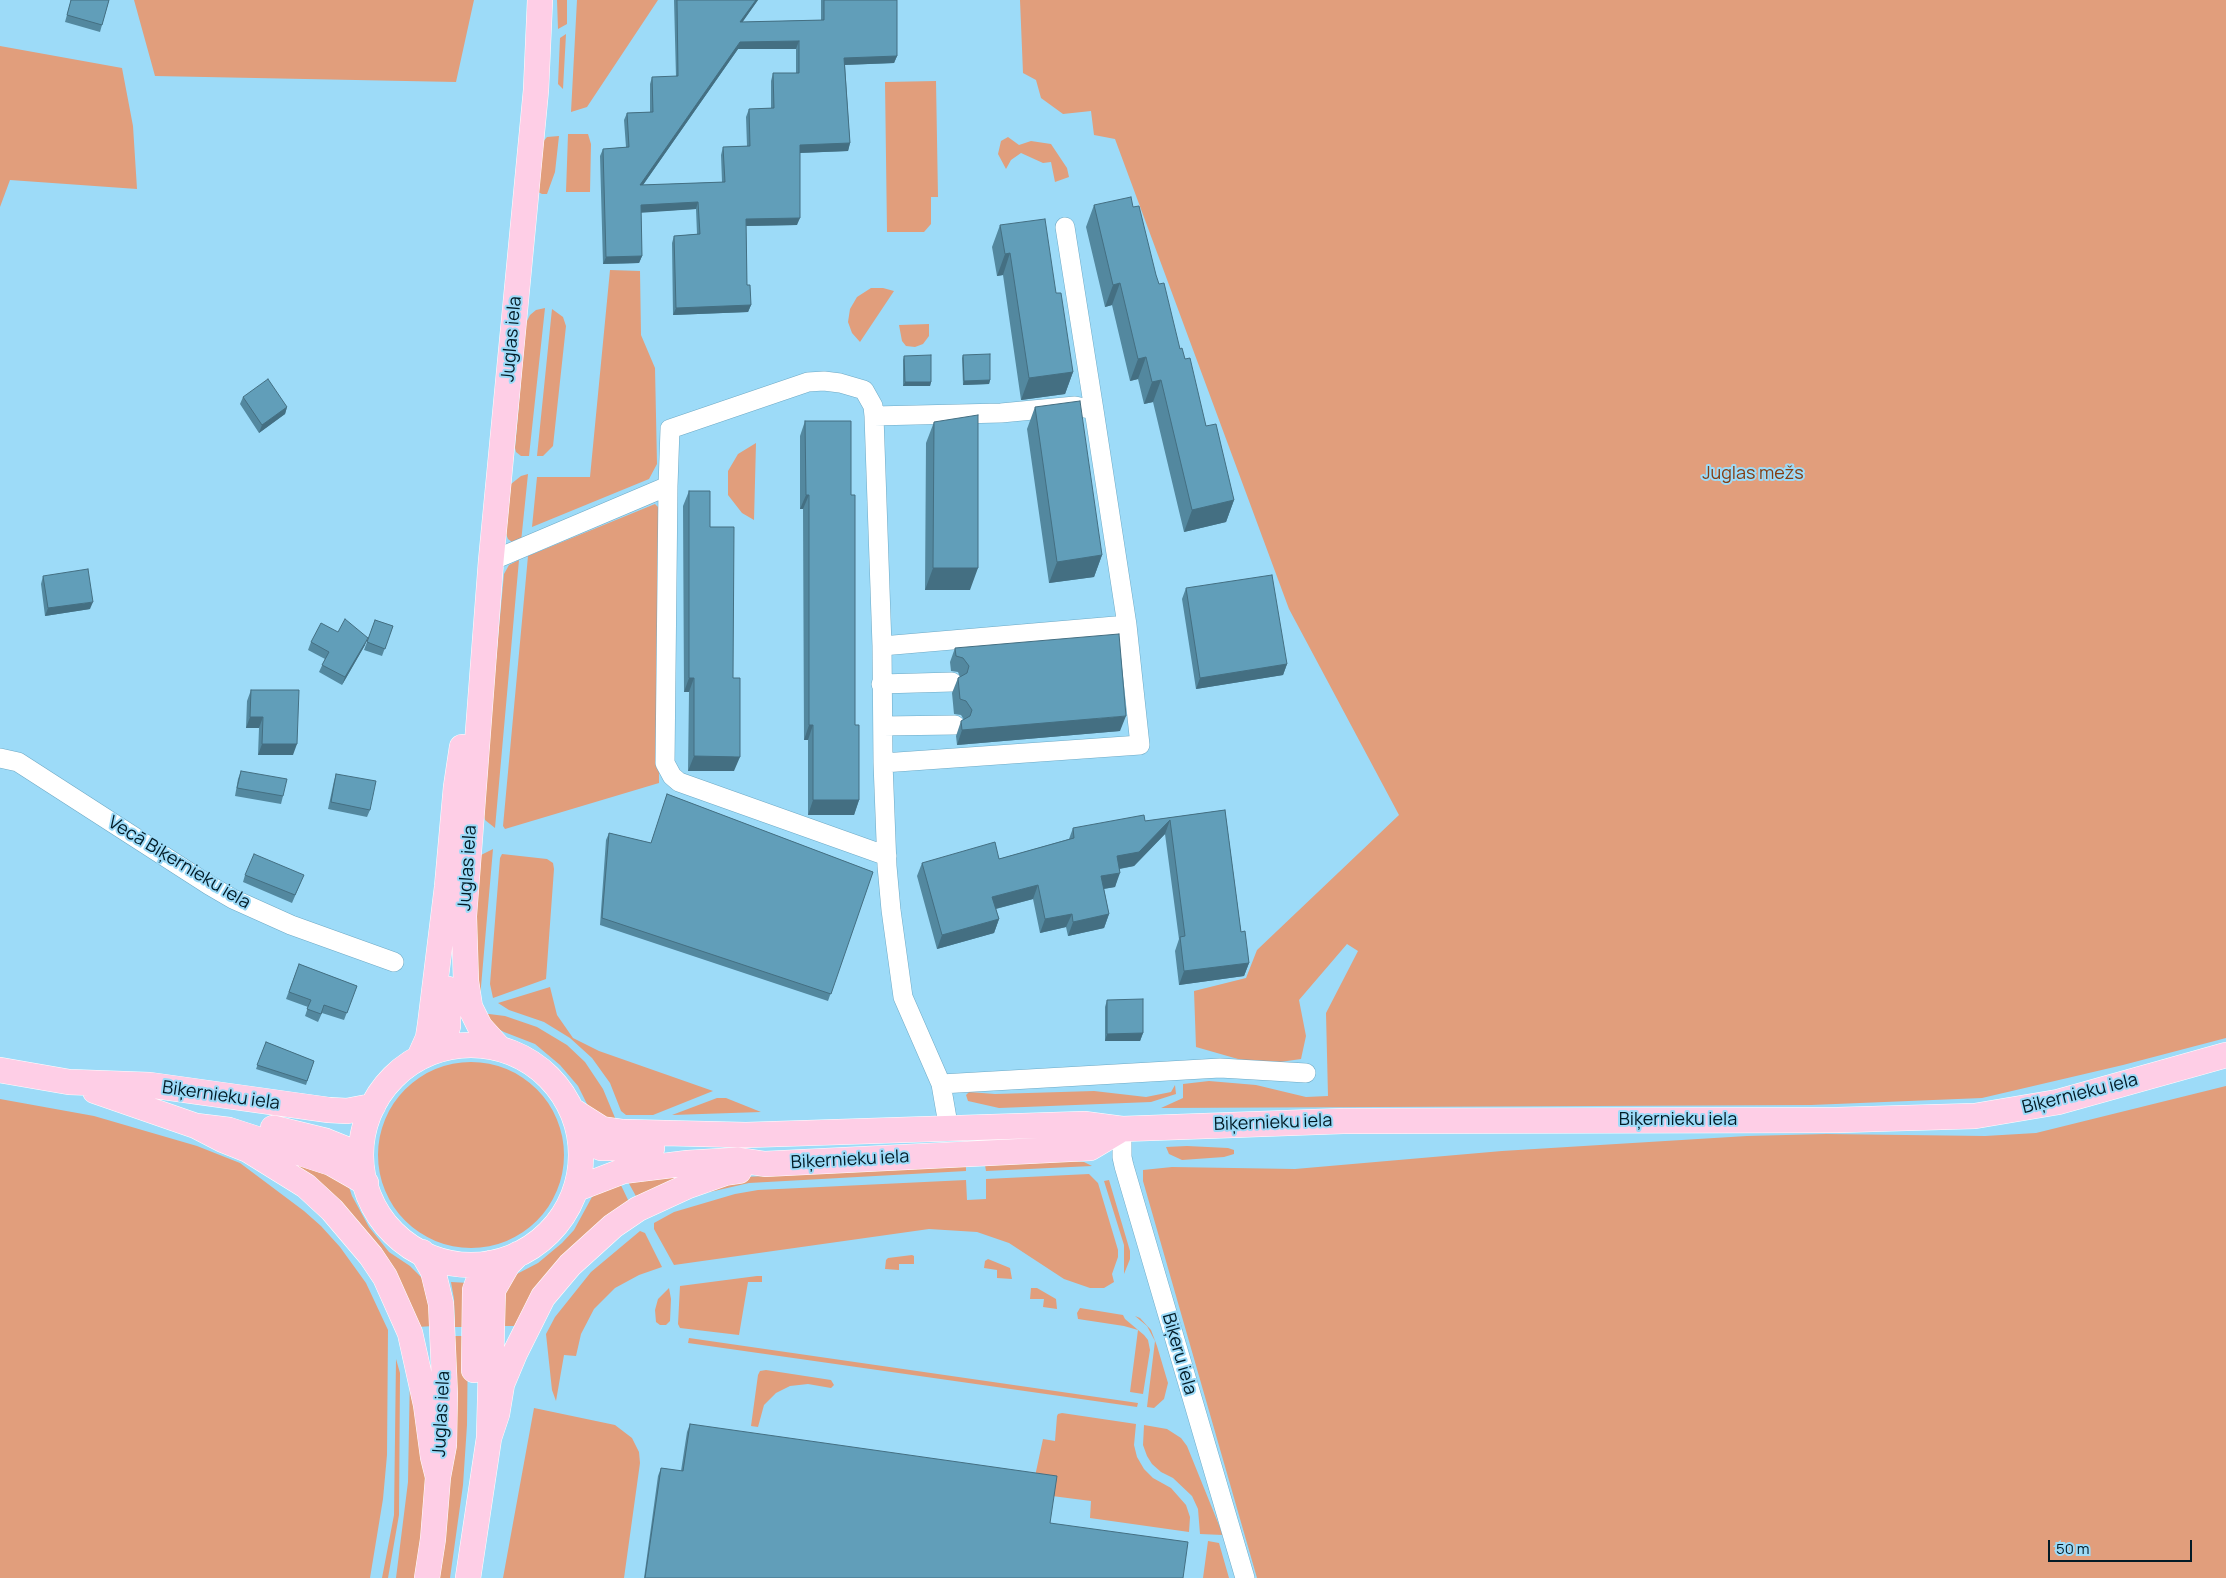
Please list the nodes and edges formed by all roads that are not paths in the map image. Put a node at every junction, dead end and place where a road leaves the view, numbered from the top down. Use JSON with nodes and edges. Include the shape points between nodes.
{"nodes":[{"id":1,"x":540,"y":0,"type":"edge"},
{"id":2,"x":1065,"y":227,"type":"dead end"},
{"id":3,"x":1094,"y":410,"type":"junction"},
{"id":4,"x":874,"y":416,"type":"junction"},
{"id":5,"x":668,"y":486,"type":"junction"},
{"id":6,"x":491,"y":561,"type":"junction"},
{"id":7,"x":1127,"y":624,"type":"junction"},
{"id":8,"x":882,"y":646,"type":"junction"},
{"id":9,"x":482,"y":677,"type":"junction"},
{"id":10,"x":952,"y":682,"type":"dead end"},
{"id":11,"x":881,"y":684,"type":"junction"},
{"id":12,"x":955,"y":725,"type":"dead end"},
{"id":13,"x":883,"y":726,"type":"junction"},
{"id":14,"x":0,"y":758,"type":"edge"},
{"id":15,"x":883,"y":763,"type":"junction"},
{"id":16,"x":887,"y":856,"type":"junction"},
{"id":17,"x":442,"y":934,"type":"junction"},
{"id":18,"x":394,"y":962,"type":"dead end"},
{"id":19,"x":499,"y":1048,"type":"junction"},
{"id":20,"x":441,"y":1049,"type":"junction"},
{"id":21,"x":2226,"y":1055,"type":"edge"},
{"id":22,"x":419,"y":1058,"type":"junction"},
{"id":23,"x":0,"y":1070,"type":"edge"},
{"id":24,"x":1306,"y":1073,"type":"dead end"},
{"id":25,"x":69,"y":1082,"type":"junction"},
{"id":26,"x":941,"y":1084,"type":"junction"},
{"id":27,"x":373,"y":1106,"type":"junction"},
{"id":28,"x":147,"y":1109,"type":"junction"},
{"id":29,"x":572,"y":1110,"type":"junction"},
{"id":30,"x":196,"y":1126,"type":"junction"},
{"id":31,"x":1122,"y":1129,"type":"junction"},
{"id":32,"x":950,"y":1130,"type":"junction"},
{"id":33,"x":746,"y":1135,"type":"junction"},
{"id":34,"x":580,"y":1140,"type":"junction"},
{"id":35,"x":362,"y":1155,"type":"junction"},
{"id":36,"x":951,"y":1156,"type":"junction"},
{"id":37,"x":765,"y":1164,"type":"junction"},
{"id":38,"x":366,"y":1183,"type":"junction"},
{"id":39,"x":576,"y":1189,"type":"junction"},
{"id":40,"x":422,"y":1252,"type":"junction"},
{"id":41,"x":518,"y":1254,"type":"junction"},
{"id":42,"x":491,"y":1263,"type":"junction"},
{"id":43,"x":489,"y":1438,"type":"junction"},
{"id":44,"x":438,"y":1477,"type":"junction"},
{"id":45,"x":477,"y":1512,"type":"junction"},
{"id":46,"x":427,"y":1578,"type":"edge"},
{"id":47,"x":468,"y":1578,"type":"edge"},
{"id":48,"x":1245,"y":1578,"type":"edge"}],
"edges":[{"from":1,"to":6,"type":"main road","name":"Juglas iela","via":[[536,90]]},
{"from":2,"to":3,"type":"street"},
{"from":3,"to":4,"type":"street","via":[[1075,406],[1001,413]]},
{"from":3,"to":7,"type":"street"},
{"from":4,"to":5,"type":"street","via":[[873,406],[864,390],[840,383],[808,382],[756,399],[670,429]]},
{"from":4,"to":8,"type":"street"},
{"from":5,"to":6,"type":"street"},
{"from":5,"to":16,"type":"street","via":[[665,763],[672,776],[679,782]]},
{"from":6,"to":9,"type":"main road","name":"Juglas iela"},
{"from":7,"to":8,"type":"street"},
{"from":7,"to":15,"type":"street","via":[[1140,745]]},
{"from":8,"to":11,"type":"street"},
{"from":9,"to":17,"type":"main road","name":"Juglas iela","via":[[464,733]]},
{"from":9,"to":19,"type":"main road","name":"Juglas iela","via":[[464,916],[466,981],[470,1007],[480,1027]]},
{"from":10,"to":11,"type":"street"},
{"from":11,"to":13,"type":"street"},
{"from":12,"to":13,"type":"street"},
{"from":13,"to":15,"type":"street"},
{"from":14,"to":18,"type":"street","name":"Vecā Biķernieku iela","via":[[18,762],[233,899],[291,926]]},
{"from":15,"to":16,"type":"street"},
{"from":16,"to":26,"type":"street","via":[[903,997]]},
{"from":17,"to":20,"type":"main road","name":"Juglas iela","via":[[448,969],[449,1007],[448,1026]]},
{"from":17,"to":22,"type":"main road","name":"Juglas iela","via":[[428,1038]]},
{"from":19,"to":20,"type":"main road","via":[[470,1045]]},
{"from":19,"to":29,"type":"main road","via":[[543,1071]]},
{"from":20,"to":22,"type":"main road"},
{"from":21,"to":31,"type":"main road","name":"Biķernieku iela","via":[[2058,1102],[1974,1116],[1838,1120],[1343,1121]]},
{"from":22,"to":27,"type":"main road","via":[[396,1075]]},
{"from":23,"to":25,"type":"main road","name":"Biķernieku iela"},
{"from":24,"to":26,"type":"street","via":[[1220,1068]]},
{"from":25,"to":27,"type":"main road","name":"Biķernieku iela","via":[[150,1085],[329,1110],[346,1111]]},
{"from":25,"to":28,"type":"main road","name":"Biķernieku iela"},
{"from":26,"to":32,"type":"street"},
{"from":27,"to":35,"type":"main road","via":[[363,1134]]},
{"from":28,"to":30,"type":"main road","name":"Biķernieku iela"},
{"from":28,"to":35,"type":"main road","name":"Biķernieku iela","via":[[246,1122],[326,1141]]},
{"from":29,"to":33,"type":"main road","name":"Biķernieku iela","via":[[602,1129],[622,1132]]},
{"from":29,"to":34,"type":"main road"},
{"from":30,"to":38,"type":"main road","name":"Biķernieku iela","via":[[229,1130],[331,1163]]},
{"from":30,"to":44,"type":"main road","via":[[248,1150],[306,1186],[332,1210],[371,1256],[385,1277],[410,1333]]},
{"from":31,"to":32,"type":"main road","name":"Biķernieku iela","via":[[1084,1124]]},
{"from":31,"to":36,"type":"main road","name":"Biķernieku iela","via":[[1090,1148]]},
{"from":31,"to":48,"type":"street","name":"Biķeru iela","via":[[1124,1166]]},
{"from":32,"to":33,"type":"main road","name":"Biķernieku iela"},
{"from":32,"to":36,"type":"main road"},
{"from":33,"to":34,"type":"main road","name":"Biķernieku iela","via":[[694,1146],[623,1150],[601,1148]]},
{"from":34,"to":39,"type":"main road"},
{"from":35,"to":38,"type":"main road"},
{"from":36,"to":37,"type":"main road","name":"Biķernieku iela"},
{"from":37,"to":39,"type":"main road","name":"Biķernieku iela","via":[[738,1160],[645,1168],[623,1172]]},
{"from":37,"to":43,"type":"main road","via":[[726,1173],[663,1196],[613,1226],[576,1259],[543,1298],[521,1341],[502,1384]]},
{"from":38,"to":40,"type":"main road","via":[[372,1202],[389,1228]]},
{"from":39,"to":41,"type":"main road","via":[[557,1224]]},
{"from":40,"to":42,"type":"main road","via":[[450,1263]]},
{"from":40,"to":44,"type":"main road","name":"Juglas iela","via":[[434,1272],[441,1304],[445,1420]]},
{"from":41,"to":42,"type":"main road"},
{"from":41,"to":43,"type":"main road","name":"Juglas iela","via":[[508,1264],[493,1290]]},
{"from":42,"to":45,"type":"main road","name":"Juglas iela","via":[[481,1274],[475,1290],[472,1472]]},
{"from":43,"to":45,"type":"main road","name":"Juglas iela"},
{"from":44,"to":46,"type":"main road","name":"Juglas iela"},
{"from":45,"to":47,"type":"main road","name":"Juglas iela"}]}
